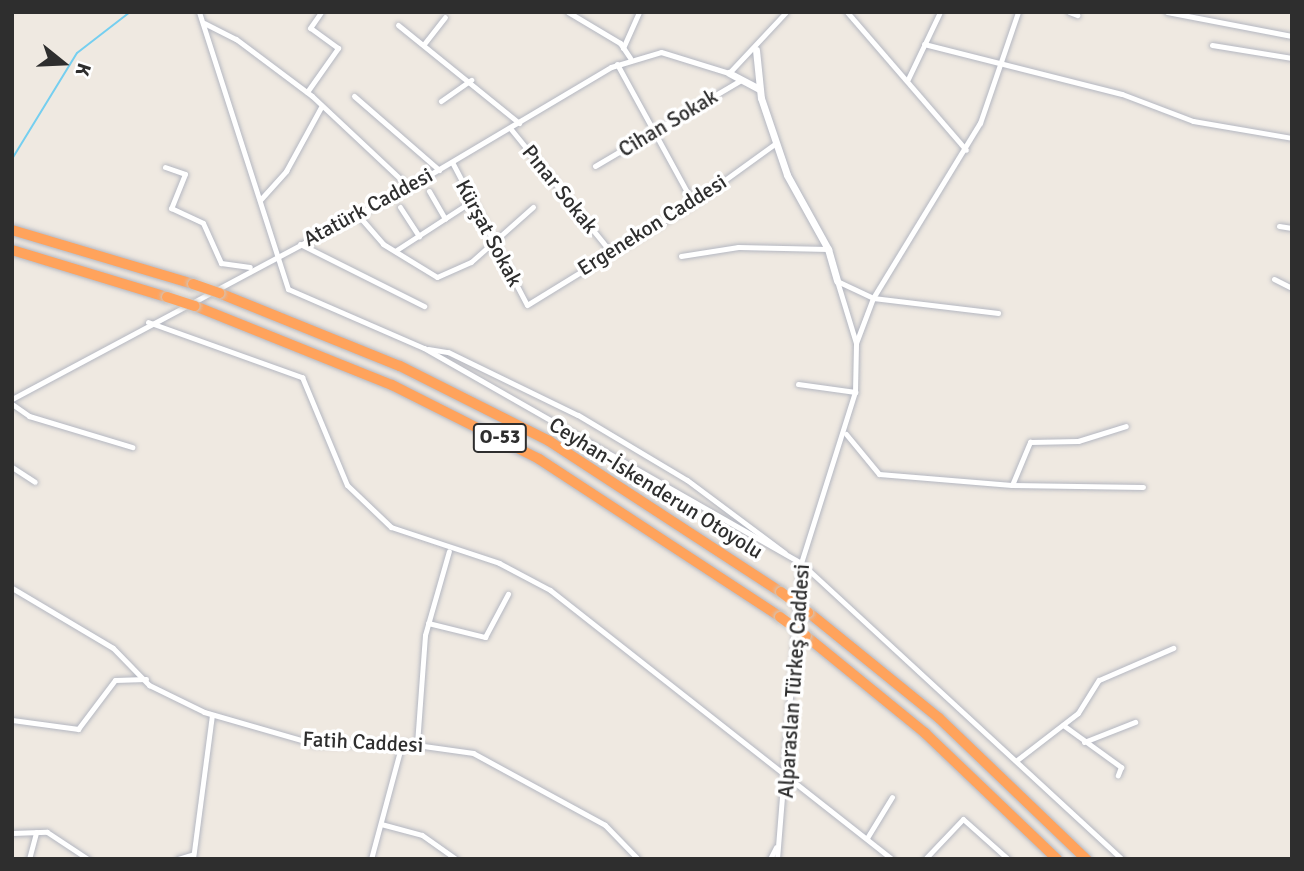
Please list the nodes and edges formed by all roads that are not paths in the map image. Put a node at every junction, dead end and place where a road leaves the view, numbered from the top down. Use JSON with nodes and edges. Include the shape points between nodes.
{"nodes":[{"id":1,"x":199,"y":12,"type":"edge"},
{"id":2,"x":321,"y":12,"type":"edge"},
{"id":3,"x":568,"y":12,"type":"edge"},
{"id":4,"x":639,"y":12,"type":"edge"},
{"id":5,"x":786,"y":12,"type":"edge"},
{"id":6,"x":847,"y":12,"type":"edge"},
{"id":7,"x":940,"y":12,"type":"edge"},
{"id":8,"x":1018,"y":12,"type":"edge"},
{"id":9,"x":1069,"y":12,"type":"edge"},
{"id":10,"x":1167,"y":12,"type":"edge"},
{"id":11,"x":1077,"y":15,"type":"dead end"},
{"id":12,"x":445,"y":17,"type":"dead end"},
{"id":13,"x":204,"y":23,"type":"junction"},
{"id":14,"x":398,"y":25,"type":"dead end"},
{"id":15,"x":1292,"y":36,"type":"edge"},
{"id":16,"x":424,"y":44,"type":"junction"},
{"id":17,"x":924,"y":44,"type":"junction"},
{"id":18,"x":1212,"y":45,"type":"dead end"},
{"id":19,"x":623,"y":48,"type":"junction"},
{"id":20,"x":756,"y":50,"type":"junction"},
{"id":21,"x":630,"y":58,"type":"junction"},
{"id":22,"x":1292,"y":58,"type":"edge"},
{"id":23,"x":617,"y":64,"type":"junction"},
{"id":24,"x":999,"y":68,"type":"junction"},
{"id":25,"x":729,"y":73,"type":"junction"},
{"id":26,"x":741,"y":79,"type":"junction"},
{"id":27,"x":908,"y":79,"type":"junction"},
{"id":28,"x":471,"y":80,"type":"junction"},
{"id":29,"x":759,"y":89,"type":"junction"},
{"id":30,"x":307,"y":92,"type":"junction"},
{"id":31,"x":354,"y":96,"type":"dead end"},
{"id":32,"x":441,"y":101,"type":"dead end"},
{"id":33,"x":321,"y":107,"type":"junction"},
{"id":34,"x":519,"y":123,"type":"junction"},
{"id":35,"x":510,"y":128,"type":"junction"},
{"id":36,"x":655,"y":132,"type":"junction"},
{"id":37,"x":1292,"y":138,"type":"edge"},
{"id":38,"x":776,"y":144,"type":"junction"},
{"id":39,"x":966,"y":150,"type":"junction"},
{"id":40,"x":452,"y":162,"type":"junction"},
{"id":41,"x":595,"y":166,"type":"dead end"},
{"id":42,"x":165,"y":167,"type":"dead end"},
{"id":43,"x":439,"y":170,"type":"junction"},
{"id":44,"x":409,"y":187,"type":"junction"},
{"id":45,"x":429,"y":191,"type":"dead end"},
{"id":46,"x":261,"y":199,"type":"junction"},
{"id":47,"x":472,"y":201,"type":"junction"},
{"id":48,"x":694,"y":203,"type":"junction"},
{"id":49,"x":401,"y":207,"type":"dead end"},
{"id":50,"x":533,"y":207,"type":"dead end"},
{"id":51,"x":358,"y":215,"type":"junction"},
{"id":52,"x":445,"y":219,"type":"junction"},
{"id":53,"x":1279,"y":226,"type":"dead end"},
{"id":54,"x":1292,"y":228,"type":"edge"},
{"id":55,"x":16,"y":231,"type":"edge"},
{"id":56,"x":418,"y":236,"type":"junction"},
{"id":57,"x":496,"y":242,"type":"junction"},
{"id":58,"x":300,"y":244,"type":"junction"},
{"id":59,"x":828,"y":249,"type":"junction"},
{"id":60,"x":14,"y":251,"type":"edge"},
{"id":61,"x":395,"y":251,"type":"junction"},
{"id":62,"x":610,"y":251,"type":"junction"},
{"id":63,"x":274,"y":254,"type":"junction"},
{"id":64,"x":681,"y":256,"type":"dead end"},
{"id":65,"x":250,"y":267,"type":"junction"},
{"id":66,"x":1274,"y":279,"type":"dead end"},
{"id":67,"x":836,"y":281,"type":"junction"},
{"id":68,"x":1292,"y":288,"type":"edge"},
{"id":69,"x":873,"y":298,"type":"junction"},
{"id":70,"x":527,"y":305,"type":"joint"},
{"id":71,"x":424,"y":306,"type":"dead end"},
{"id":72,"x":998,"y":313,"type":"dead end"},
{"id":73,"x":148,"y":322,"type":"junction"},
{"id":74,"x":856,"y":343,"type":"junction"},
{"id":75,"x":424,"y":348,"type":"junction"},
{"id":76,"x":798,"y":384,"type":"dead end"},
{"id":77,"x":855,"y":392,"type":"junction"},
{"id":78,"x":12,"y":399,"type":"edge"},
{"id":79,"x":12,"y":404,"type":"edge"},
{"id":80,"x":1125,"y":426,"type":"dead end"},
{"id":81,"x":846,"y":434,"type":"junction"},
{"id":82,"x":132,"y":447,"type":"dead end"},
{"id":83,"x":12,"y":467,"type":"edge"},
{"id":84,"x":34,"y":482,"type":"dead end"},
{"id":85,"x":1012,"y":485,"type":"junction"},
{"id":86,"x":1143,"y":487,"type":"dead end"},
{"id":87,"x":449,"y":551,"type":"junction"},
{"id":88,"x":789,"y":558,"type":"junction"},
{"id":89,"x":801,"y":563,"type":"junction"},
{"id":90,"x":12,"y":588,"type":"edge"},
{"id":91,"x":508,"y":594,"type":"dead end"},
{"id":92,"x":428,"y":623,"type":"junction"},
{"id":93,"x":1173,"y":648,"type":"dead end"},
{"id":94,"x":146,"y":679,"type":"junction"},
{"id":95,"x":212,"y":715,"type":"junction"},
{"id":96,"x":12,"y":720,"type":"edge"},
{"id":97,"x":1135,"y":722,"type":"dead end"},
{"id":98,"x":1063,"y":725,"type":"junction"},
{"id":99,"x":1084,"y":742,"type":"junction"},
{"id":100,"x":402,"y":743,"type":"junction"},
{"id":101,"x":417,"y":744,"type":"junction"},
{"id":102,"x":1017,"y":760,"type":"junction"},
{"id":103,"x":1118,"y":775,"type":"dead end"},
{"id":104,"x":788,"y":780,"type":"junction"},
{"id":105,"x":892,"y":797,"type":"dead end"},
{"id":106,"x":381,"y":824,"type":"junction"},
{"id":107,"x":36,"y":832,"type":"junction"},
{"id":108,"x":12,"y":833,"type":"edge"},
{"id":109,"x":867,"y":838,"type":"junction"},
{"id":110,"x":779,"y":841,"type":"junction"},
{"id":111,"x":192,"y":857,"type":"edge"},
{"id":112,"x":29,"y":859,"type":"edge"},
{"id":113,"x":88,"y":859,"type":"edge"},
{"id":114,"x":178,"y":859,"type":"edge"},
{"id":115,"x":371,"y":859,"type":"edge"},
{"id":116,"x":456,"y":859,"type":"edge"},
{"id":117,"x":638,"y":859,"type":"edge"},
{"id":118,"x":770,"y":859,"type":"edge"},
{"id":119,"x":777,"y":859,"type":"edge"},
{"id":120,"x":892,"y":859,"type":"edge"},
{"id":121,"x":925,"y":859,"type":"edge"},
{"id":122,"x":1008,"y":859,"type":"edge"},
{"id":123,"x":1057,"y":859,"type":"edge"},
{"id":124,"x":1086,"y":859,"type":"edge"},
{"id":125,"x":1122,"y":859,"type":"edge"}],
"edges":[{"from":1,"to":13,"type":"street"},
{"from":2,"to":30,"type":"street","via":[[310,28],[338,48]]},
{"from":3,"to":19,"type":"street"},
{"from":4,"to":19,"type":"street"},
{"from":5,"to":20,"type":"street"},
{"from":6,"to":27,"type":"street"},
{"from":7,"to":17,"type":"street"},
{"from":8,"to":24,"type":"street"},
{"from":9,"to":11,"type":"street"},
{"from":10,"to":15,"type":"street"},
{"from":12,"to":16,"type":"street"},
{"from":13,"to":30,"type":"street","via":[[236,39]]},
{"from":13,"to":46,"type":"street"},
{"from":14,"to":16,"type":"street"},
{"from":16,"to":28,"type":"street"},
{"from":17,"to":24,"type":"street"},
{"from":17,"to":27,"type":"street"},
{"from":18,"to":22,"type":"street"},
{"from":19,"to":21,"type":"street"},
{"from":20,"to":25,"type":"street"},
{"from":20,"to":29,"type":"street"},
{"from":21,"to":23,"type":"street","name":"Atatürk Caddesi"},
{"from":21,"to":25,"type":"street","name":"Atatürk Caddesi","via":[[676,53]]},
{"from":23,"to":34,"type":"street","name":"Atatürk Caddesi"},
{"from":23,"to":36,"type":"street"},
{"from":24,"to":37,"type":"street","via":[[1122,94],[1193,121]]},
{"from":24,"to":39,"type":"street"},
{"from":25,"to":26,"type":"street"},
{"from":26,"to":29,"type":"street"},
{"from":26,"to":36,"type":"street","name":"Cihan Sokak"},
{"from":27,"to":39,"type":"street"},
{"from":28,"to":32,"type":"street"},
{"from":28,"to":34,"type":"street"},
{"from":29,"to":38,"type":"street"},
{"from":30,"to":33,"type":"street"},
{"from":31,"to":43,"type":"street"},
{"from":33,"to":44,"type":"street"},
{"from":33,"to":46,"type":"street","via":[[286,171]]},
{"from":34,"to":35,"type":"street","name":"Atatürk Caddesi"},
{"from":35,"to":40,"type":"street","name":"Atatürk Caddesi"},
{"from":35,"to":62,"type":"street","name":"Pınar Sokak"},
{"from":36,"to":41,"type":"street","name":"Cihan Sokak"},
{"from":36,"to":48,"type":"street"},
{"from":38,"to":48,"type":"street","name":"Ergenekon Caddesi"},
{"from":38,"to":59,"type":"street"},
{"from":39,"to":69,"type":"street"},
{"from":40,"to":43,"type":"street","name":"Atatürk Caddesi"},
{"from":40,"to":47,"type":"street","name":"Kürşat Sokak"},
{"from":42,"to":65,"type":"street","via":[[185,174],[172,208],[203,223],[221,262]]},
{"from":43,"to":44,"type":"street","name":"Atatürk Caddesi"},
{"from":44,"to":51,"type":"street","name":"Atatürk Caddesi"},
{"from":45,"to":52,"type":"street"},
{"from":46,"to":63,"type":"street"},
{"from":47,"to":52,"type":"street"},
{"from":47,"to":57,"type":"street","name":"Kürşat Sokak"},
{"from":48,"to":62,"type":"street","name":"Ergenekon Caddesi"},
{"from":49,"to":56,"type":"street"},
{"from":50,"to":57,"type":"street"},
{"from":51,"to":58,"type":"street","name":"Atatürk Caddesi"},
{"from":51,"to":61,"type":"street"},
{"from":52,"to":56,"type":"street"},
{"from":53,"to":54,"type":"street"},
{"from":55,"to":124,"type":"highway","name":"Ceyhan-İskenderun Otoyolu","number":"O-53","bridge":true,"via":[[219,293],[400,366],[549,441],[808,612],[939,718]]},
{"from":56,"to":61,"type":"street"},
{"from":57,"to":61,"type":"street","via":[[438,277]]},
{"from":57,"to":70,"type":"street","name":"Kürşat Sokak"},
{"from":58,"to":63,"type":"street","name":"Atatürk Caddesi"},
{"from":58,"to":71,"type":"street"},
{"from":59,"to":64,"type":"street","via":[[738,247]]},
{"from":59,"to":67,"type":"street"},
{"from":60,"to":123,"type":"highway","name":"Ceyhan-İskenderun Otoyolu","number":"O-53","bridge":true,"via":[[195,306],[392,385],[539,459],[806,636],[925,733]]},
{"from":62,"to":70,"type":"street","name":"Ergenekon Caddesi"},
{"from":63,"to":65,"type":"street","name":"Atatürk Caddesi"},
{"from":63,"to":75,"type":"street","via":[[292,292]]},
{"from":65,"to":73,"type":"street","name":"Atatürk Caddesi"},
{"from":66,"to":68,"type":"street"},
{"from":67,"to":69,"type":"street"},
{"from":67,"to":74,"type":"street"},
{"from":69,"to":72,"type":"street"},
{"from":69,"to":74,"type":"street"},
{"from":73,"to":78,"type":"street","name":"Atatürk Caddesi"},
{"from":73,"to":87,"type":"street","via":[[302,377],[358,499],[391,527]]},
{"from":74,"to":77,"type":"street","name":"Alparaslan Türkeş Caddesi"},
{"from":75,"to":88,"type":"street"},
{"from":75,"to":88,"type":"street","via":[[448,352],[578,415],[687,480]]},
{"from":76,"to":77,"type":"street"},
{"from":77,"to":81,"type":"street","name":"Alparaslan Türkeş Caddesi"},
{"from":79,"to":82,"type":"street","via":[[29,416]]},
{"from":80,"to":85,"type":"street","via":[[1079,441],[1031,442]]},
{"from":81,"to":85,"type":"street","via":[[879,474]]},
{"from":81,"to":89,"type":"street","name":"Alparaslan Türkeş Caddesi"},
{"from":83,"to":84,"type":"street"},
{"from":85,"to":86,"type":"street"},
{"from":87,"to":92,"type":"street"},
{"from":87,"to":104,"type":"street","via":[[499,563],[551,590]]},
{"from":88,"to":89,"type":"street"},
{"from":89,"to":102,"type":"street"},
{"from":89,"to":104,"type":"street","name":"Alparaslan Türkeş Caddesi"},
{"from":90,"to":94,"type":"street","name":"Fatih Caddesi","via":[[113,648]]},
{"from":91,"to":92,"type":"street","via":[[485,637]]},
{"from":92,"to":101,"type":"street"},
{"from":93,"to":98,"type":"street","via":[[1100,680]]},
{"from":94,"to":95,"type":"street","name":"Fatih Caddesi"},
{"from":94,"to":96,"type":"street","via":[[115,680],[78,729]]},
{"from":95,"to":100,"type":"street","name":"Fatih Caddesi","via":[[315,744]]},
{"from":95,"to":111,"type":"street"},
{"from":97,"to":99,"type":"street"},
{"from":98,"to":99,"type":"street"},
{"from":98,"to":102,"type":"street"},
{"from":99,"to":103,"type":"street","via":[[1121,766]]},
{"from":100,"to":101,"type":"street","name":"Fatih Caddesi"},
{"from":100,"to":106,"type":"street"},
{"from":101,"to":117,"type":"street","name":"Fatih Caddesi","via":[[486,758],[606,825]]},
{"from":102,"to":125,"type":"street"},
{"from":104,"to":109,"type":"street"},
{"from":104,"to":110,"type":"street","name":"Alparaslan Türkeş Caddesi"},
{"from":105,"to":109,"type":"street"},
{"from":106,"to":115,"type":"street"},
{"from":106,"to":116,"type":"street","via":[[422,835]]},
{"from":107,"to":108,"type":"street"},
{"from":107,"to":112,"type":"street"},
{"from":107,"to":113,"type":"street","via":[[56,836]]},
{"from":109,"to":120,"type":"street"},
{"from":110,"to":118,"type":"street"},
{"from":110,"to":119,"type":"street","name":"Alparaslan Türkeş Caddesi"},
{"from":111,"to":114,"type":"street"},
{"from":121,"to":122,"type":"street","via":[[963,819]]}]}
